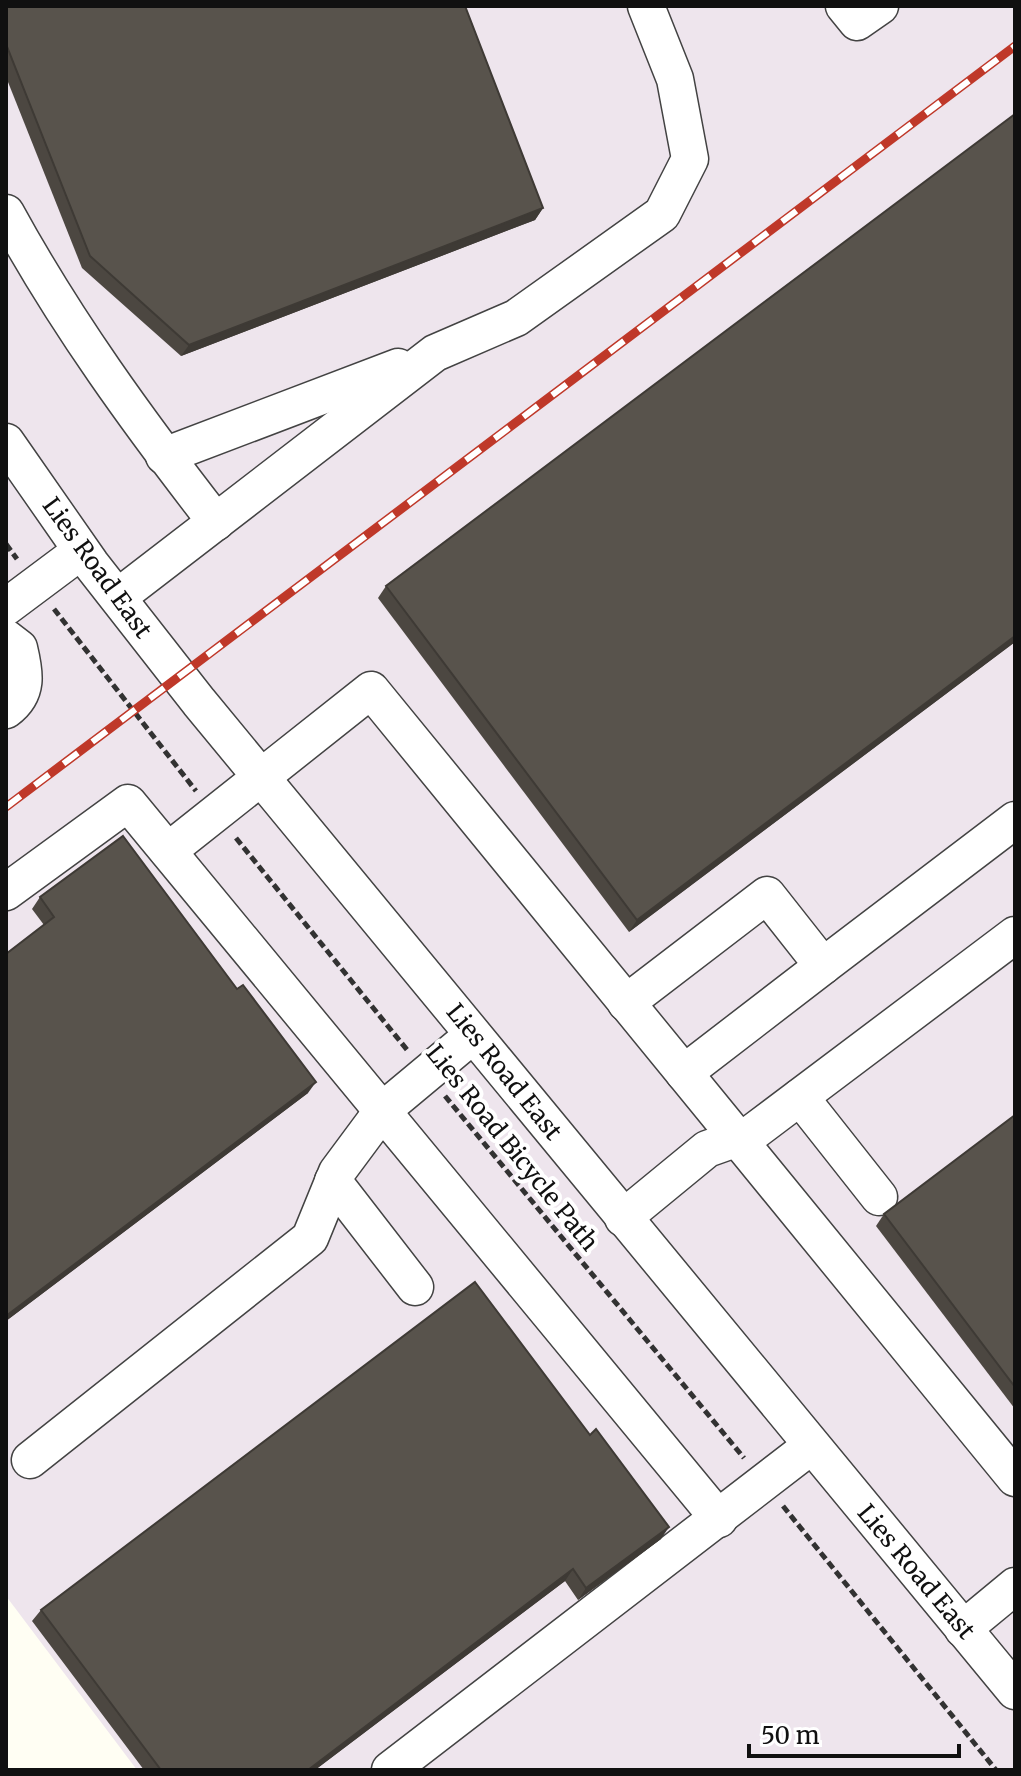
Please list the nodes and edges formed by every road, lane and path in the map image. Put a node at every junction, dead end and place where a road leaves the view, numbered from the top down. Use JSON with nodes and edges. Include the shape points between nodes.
{"nodes":[{"id":1,"x":646,"y":6,"type":"edge"},
{"id":2,"x":844,"y":6,"type":"edge"},
{"id":3,"x":880,"y":6,"type":"edge"},
{"id":4,"x":6,"y":213,"type":"edge"},
{"id":5,"x":435,"y":353,"type":"junction"},
{"id":6,"x":6,"y":442,"type":"edge"},
{"id":7,"x":164,"y":456,"type":"junction"},
{"id":8,"x":216,"y":522,"type":"junction"},
{"id":9,"x":6,"y":544,"type":"edge"},
{"id":10,"x":81,"y":551,"type":"junction"},
{"id":11,"x":36,"y":585,"type":"junction"},
{"id":12,"x":118,"y":597,"type":"junction"},
{"id":13,"x":6,"y":607,"type":"edge"},
{"id":14,"x":6,"y":638,"type":"edge"},
{"id":15,"x":6,"y":710,"type":"edge"},
{"id":16,"x":262,"y":778,"type":"junction"},
{"id":17,"x":217,"y":816,"type":"junction"},
{"id":18,"x":1015,"y":820,"type":"edge"},
{"id":19,"x":168,"y":851,"type":"junction"},
{"id":20,"x":6,"y":892,"type":"edge"},
{"id":21,"x":1015,"y":935,"type":"edge"},
{"id":22,"x":823,"y":966,"type":"junction"},
{"id":23,"x":626,"y":1003,"type":"junction"},
{"id":24,"x":473,"y":1035,"type":"junction"},
{"id":25,"x":684,"y":1073,"type":"junction"},
{"id":26,"x":427,"y":1074,"type":"junction"},
{"id":27,"x":800,"y":1097,"type":"junction"},
{"id":28,"x":383,"y":1110,"type":"junction"},
{"id":29,"x":737,"y":1138,"type":"junction"},
{"id":30,"x":333,"y":1181,"type":"junction"},
{"id":31,"x":879,"y":1197,"type":"dead end"},
{"id":32,"x":623,"y":1218,"type":"junction"},
{"id":33,"x":415,"y":1287,"type":"dead end"},
{"id":34,"x":811,"y":1446,"type":"junction"},
{"id":35,"x":30,"y":1460,"type":"dead end"},
{"id":36,"x":1015,"y":1478,"type":"edge"},
{"id":37,"x":765,"y":1484,"type":"junction"},
{"id":38,"x":719,"y":1519,"type":"junction"},
{"id":39,"x":1015,"y":1586,"type":"edge"},
{"id":40,"x":963,"y":1629,"type":"junction"},
{"id":41,"x":1015,"y":1691,"type":"edge"},
{"id":42,"x":390,"y":1770,"type":"edge"},
{"id":43,"x":996,"y":1770,"type":"edge"}],
"edges":[{"from":1,"to":5,"type":"street","via":[[675,79],[690,159],[662,214],[516,318]]},
{"from":2,"to":3,"type":"street","via":[[857,22]]},
{"from":4,"to":7,"type":"street","via":[[40,276]]},
{"from":5,"to":7,"type":"street"},
{"from":5,"to":8,"type":"street"},
{"from":6,"to":10,"type":"street","name":"Lies Road East"},
{"from":7,"to":8,"type":"street"},
{"from":8,"to":12,"type":"street"},
{"from":9,"to":11,"type":"path","name":"Lies Road Bicycle Path"},
{"from":10,"to":11,"type":"street"},
{"from":10,"to":12,"type":"street","name":"Lies Road East"},
{"from":11,"to":13,"type":"street"},
{"from":11,"to":17,"type":"path","name":"Lies Road Bicycle Path"},
{"from":12,"to":16,"type":"street","name":"Lies Road East"},
{"from":14,"to":15,"type":"street","via":[[19,648],[26,682]]},
{"from":16,"to":17,"type":"street"},
{"from":16,"to":23,"type":"street","via":[[371,690]]},
{"from":16,"to":24,"type":"street","name":"Lies Road East"},
{"from":17,"to":19,"type":"street"},
{"from":17,"to":26,"type":"path","name":"Lies Road Bicycle Path"},
{"from":18,"to":22,"type":"street"},
{"from":19,"to":20,"type":"street","via":[[128,803]]},
{"from":19,"to":28,"type":"street"},
{"from":21,"to":27,"type":"street"},
{"from":22,"to":23,"type":"street","via":[[767,895]]},
{"from":22,"to":25,"type":"street"},
{"from":23,"to":25,"type":"street"},
{"from":24,"to":26,"type":"street"},
{"from":24,"to":32,"type":"street","name":"Lies Road East"},
{"from":25,"to":29,"type":"street"},
{"from":26,"to":28,"type":"street"},
{"from":26,"to":37,"type":"path","name":"Lies Road Bicycle Path"},
{"from":27,"to":29,"type":"street"},
{"from":27,"to":31,"type":"street"},
{"from":28,"to":30,"type":"street"},
{"from":28,"to":38,"type":"street"},
{"from":29,"to":32,"type":"street","via":[[707,1149]]},
{"from":29,"to":36,"type":"street"},
{"from":30,"to":33,"type":"street"},
{"from":30,"to":35,"type":"street","via":[[310,1238]]},
{"from":32,"to":34,"type":"street","name":"Lies Road East"},
{"from":34,"to":37,"type":"street"},
{"from":34,"to":40,"type":"street","name":"Lies Road East"},
{"from":37,"to":38,"type":"street"},
{"from":37,"to":43,"type":"path","name":"Lies Road Bicycle Path"},
{"from":38,"to":42,"type":"street"},
{"from":39,"to":40,"type":"street"},
{"from":40,"to":41,"type":"street","name":"Lies Road East"}]}
